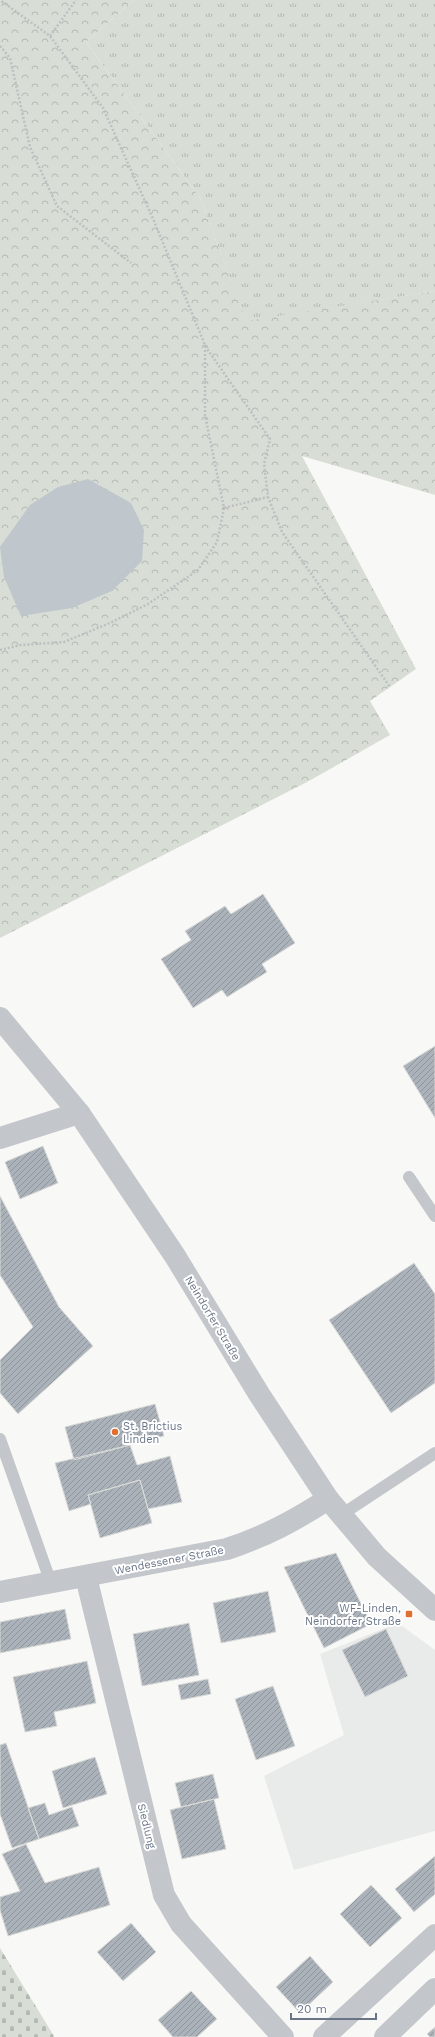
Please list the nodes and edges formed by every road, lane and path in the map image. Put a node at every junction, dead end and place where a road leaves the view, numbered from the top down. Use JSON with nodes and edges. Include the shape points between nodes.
{"nodes":[{"id":1,"x":0,"y":0,"type":"edge"},
{"id":2,"x":76,"y":0,"type":"edge"},
{"id":3,"x":50,"y":36,"type":"junction"},
{"id":4,"x":0,"y":46,"type":"edge"},
{"id":5,"x":131,"y":263,"type":"dead end"},
{"id":6,"x":205,"y":345,"type":"junction"},
{"id":7,"x":268,"y":497,"type":"junction"},
{"id":8,"x":224,"y":508,"type":"junction"},
{"id":9,"x":0,"y":650,"type":"edge"},
{"id":10,"x":390,"y":687,"type":"dead end"},
{"id":11,"x":0,"y":1018,"type":"edge"},
{"id":12,"x":79,"y":1113,"type":"junction"},
{"id":13,"x":0,"y":1138,"type":"edge"},
{"id":14,"x":409,"y":1177,"type":"dead end"},
{"id":15,"x":435,"y":1216,"type":"edge"},
{"id":16,"x":0,"y":1439,"type":"edge"},
{"id":17,"x":435,"y":1453,"type":"edge"},
{"id":18,"x":334,"y":1507,"type":"junction"},
{"id":19,"x":86,"y":1577,"type":"junction"},
{"id":20,"x":51,"y":1583,"type":"junction"},
{"id":21,"x":0,"y":1592,"type":"edge"},
{"id":22,"x":435,"y":1610,"type":"edge"},
{"id":23,"x":435,"y":1935,"type":"edge"},
{"id":24,"x":435,"y":1989,"type":"edge"},
{"id":25,"x":283,"y":2037,"type":"edge"},
{"id":26,"x":324,"y":2037,"type":"edge"},
{"id":27,"x":385,"y":2037,"type":"edge"}],
"edges":[{"from":1,"to":3,"type":"path"},
{"from":2,"to":3,"type":"path"},
{"from":3,"to":6,"type":"path","via":[[103,108],[154,220]]},
{"from":4,"to":5,"type":"path","via":[[10,58],[30,148],[57,206]]},
{"from":6,"to":7,"type":"path","via":[[270,439],[264,464]]},
{"from":6,"to":8,"type":"path","via":[[205,415]]},
{"from":7,"to":8,"type":"path"},
{"from":7,"to":10,"type":"path","via":[[282,532]]},
{"from":8,"to":9,"type":"path","via":[[217,542],[198,570],[148,604],[64,642]]},
{"from":11,"to":12,"type":"street","name":"Neindorfer Straße"},
{"from":12,"to":13,"type":"street"},
{"from":12,"to":18,"type":"street","name":"Neindorfer Straße","via":[[175,1256],[259,1394]]},
{"from":14,"to":15,"type":"lane"},
{"from":16,"to":20,"type":"lane"},
{"from":17,"to":18,"type":"lane"},
{"from":18,"to":19,"type":"street","name":"Wendessener Straße","via":[[294,1521],[257,1539],[228,1548]]},
{"from":18,"to":22,"type":"street","name":"Neindorfer Straße","via":[[377,1557]]},
{"from":19,"to":20,"type":"street","name":"Wendessener Straße"},
{"from":19,"to":25,"type":"street","name":"Siedlung","via":[[164,1895],[180,1924]]},
{"from":20,"to":21,"type":"street","name":"Wendessener Straße"},
{"from":23,"to":26,"type":"street"},
{"from":24,"to":27,"type":"street"}]}
